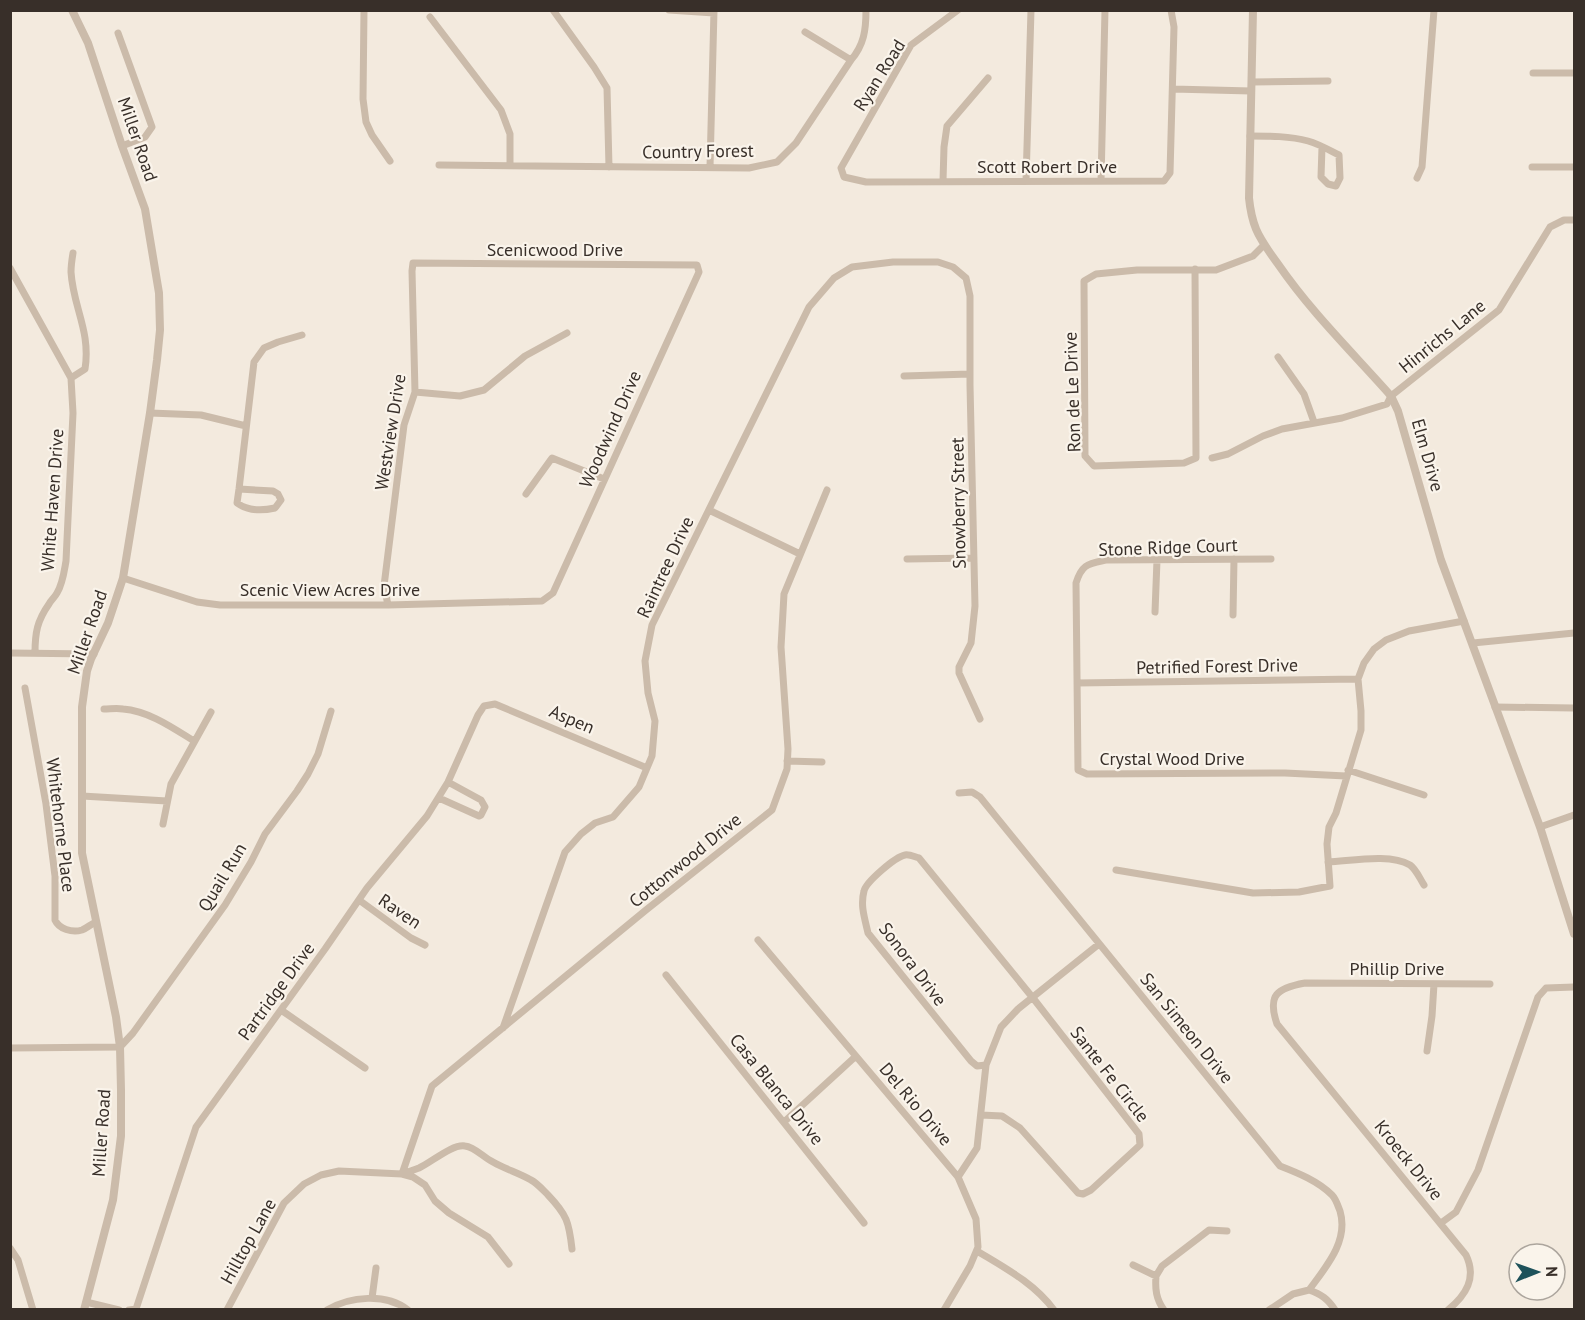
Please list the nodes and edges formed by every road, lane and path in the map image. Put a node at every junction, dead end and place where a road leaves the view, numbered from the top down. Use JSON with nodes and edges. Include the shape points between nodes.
{"nodes":[{"id":1,"x":72,"y":10,"type":"edge"},
{"id":2,"x":364,"y":10,"type":"edge"},
{"id":3,"x":553,"y":10,"type":"edge"},
{"id":4,"x":669,"y":10,"type":"edge"},
{"id":5,"x":866,"y":10,"type":"edge"},
{"id":6,"x":958,"y":10,"type":"edge"},
{"id":7,"x":1031,"y":10,"type":"edge"},
{"id":8,"x":1105,"y":10,"type":"edge"},
{"id":9,"x":1171,"y":10,"type":"edge"},
{"id":10,"x":1253,"y":10,"type":"edge"},
{"id":11,"x":1434,"y":10,"type":"edge"},
{"id":12,"x":714,"y":12,"type":"edge"},
{"id":13,"x":430,"y":17,"type":"dead end"},
{"id":14,"x":805,"y":32,"type":"dead end"},
{"id":15,"x":118,"y":33,"type":"dead end"},
{"id":16,"x":851,"y":60,"type":"junction"},
{"id":17,"x":1533,"y":73,"type":"dead end"},
{"id":18,"x":1575,"y":74,"type":"edge"},
{"id":19,"x":988,"y":78,"type":"dead end"},
{"id":20,"x":1328,"y":81,"type":"dead end"},
{"id":21,"x":1252,"y":86,"type":"junction"},
{"id":22,"x":1173,"y":88,"type":"junction"},
{"id":23,"x":1250,"y":136,"type":"junction"},
{"id":24,"x":122,"y":146,"type":"junction"},
{"id":25,"x":1322,"y":147,"type":"junction"},
{"id":26,"x":390,"y":161,"type":"dead end"},
{"id":27,"x":439,"y":165,"type":"dead end"},
{"id":28,"x":510,"y":166,"type":"junction"},
{"id":29,"x":609,"y":167,"type":"junction"},
{"id":30,"x":710,"y":167,"type":"junction"},
{"id":31,"x":1532,"y":167,"type":"dead end"},
{"id":32,"x":1575,"y":167,"type":"edge"},
{"id":33,"x":841,"y":168,"type":"joint"},
{"id":34,"x":1417,"y":178,"type":"dead end"},
{"id":35,"x":1026,"y":181,"type":"junction"},
{"id":36,"x":1101,"y":181,"type":"junction"},
{"id":37,"x":943,"y":182,"type":"junction"},
{"id":38,"x":1575,"y":220,"type":"edge"},
{"id":39,"x":1264,"y":245,"type":"junction"},
{"id":40,"x":73,"y":253,"type":"dead end"},
{"id":41,"x":413,"y":263,"type":"joint"},
{"id":42,"x":697,"y":265,"type":"joint"},
{"id":43,"x":10,"y":268,"type":"edge"},
{"id":44,"x":1195,"y":269,"type":"junction"},
{"id":45,"x":966,"y":278,"type":"joint"},
{"id":46,"x":567,"y":333,"type":"dead end"},
{"id":47,"x":302,"y":335,"type":"dead end"},
{"id":48,"x":1278,"y":357,"type":"dead end"},
{"id":49,"x":970,"y":374,"type":"junction"},
{"id":50,"x":904,"y":376,"type":"dead end"},
{"id":51,"x":71,"y":378,"type":"junction"},
{"id":52,"x":415,"y":392,"type":"junction"},
{"id":53,"x":1391,"y":396,"type":"junction"},
{"id":54,"x":150,"y":413,"type":"junction"},
{"id":55,"x":1314,"y":422,"type":"junction"},
{"id":56,"x":246,"y":426,"type":"junction"},
{"id":57,"x":1212,"y":458,"type":"dead end"},
{"id":58,"x":604,"y":479,"type":"junction"},
{"id":59,"x":239,"y":489,"type":"junction"},
{"id":60,"x":827,"y":490,"type":"dead end"},
{"id":61,"x":526,"y":494,"type":"dead end"},
{"id":62,"x":709,"y":510,"type":"junction"},
{"id":63,"x":800,"y":554,"type":"junction"},
{"id":64,"x":974,"y":558,"type":"junction"},
{"id":65,"x":908,"y":559,"type":"dead end"},
{"id":66,"x":1233,"y":559,"type":"junction"},
{"id":67,"x":1271,"y":559,"type":"dead end"},
{"id":68,"x":1157,"y":560,"type":"junction"},
{"id":69,"x":123,"y":578,"type":"junction"},
{"id":70,"x":1076,"y":583,"type":"joint"},
{"id":71,"x":542,"y":601,"type":"joint"},
{"id":72,"x":388,"y":605,"type":"junction"},
{"id":73,"x":1155,"y":612,"type":"dead end"},
{"id":74,"x":1233,"y":615,"type":"dead end"},
{"id":75,"x":1464,"y":621,"type":"junction"},
{"id":76,"x":1575,"y":633,"type":"edge"},
{"id":77,"x":1473,"y":644,"type":"junction"},
{"id":78,"x":10,"y":653,"type":"edge"},
{"id":79,"x":35,"y":653,"type":"junction"},
{"id":80,"x":94,"y":654,"type":"junction"},
{"id":81,"x":1358,"y":679,"type":"junction"},
{"id":82,"x":1077,"y":683,"type":"junction"},
{"id":83,"x":25,"y":688,"type":"dead end"},
{"id":84,"x":484,"y":706,"type":"joint"},
{"id":85,"x":1495,"y":707,"type":"junction"},
{"id":86,"x":1575,"y":708,"type":"edge"},
{"id":87,"x":104,"y":709,"type":"dead end"},
{"id":88,"x":331,"y":711,"type":"dead end"},
{"id":89,"x":211,"y":712,"type":"dead end"},
{"id":90,"x":980,"y":719,"type":"dead end"},
{"id":91,"x":194,"y":741,"type":"junction"},
{"id":92,"x":787,"y":761,"type":"junction"},
{"id":93,"x":822,"y":762,"type":"dead end"},
{"id":94,"x":647,"y":768,"type":"junction"},
{"id":95,"x":1347,"y":773,"type":"junction"},
{"id":96,"x":448,"y":782,"type":"junction"},
{"id":97,"x":959,"y":793,"type":"dead end"},
{"id":98,"x":1424,"y":795,"type":"dead end"},
{"id":99,"x":82,"y":796,"type":"junction"},
{"id":100,"x":439,"y":798,"type":"junction"},
{"id":101,"x":167,"y":801,"type":"junction"},
{"id":102,"x":1575,"y":815,"type":"edge"},
{"id":103,"x":163,"y":824,"type":"dead end"},
{"id":104,"x":1540,"y":827,"type":"junction"},
{"id":105,"x":1328,"y":862,"type":"junction"},
{"id":106,"x":1116,"y":870,"type":"dead end"},
{"id":107,"x":1424,"y":885,"type":"dead end"},
{"id":108,"x":358,"y":900,"type":"junction"},
{"id":109,"x":96,"y":922,"type":"junction"},
{"id":110,"x":1575,"y":934,"type":"edge"},
{"id":111,"x":758,"y":940,"type":"dead end"},
{"id":112,"x":1099,"y":944,"type":"junction"},
{"id":113,"x":425,"y":945,"type":"dead end"},
{"id":114,"x":666,"y":975,"type":"dead end"},
{"id":115,"x":1305,"y":983,"type":"joint"},
{"id":116,"x":1434,"y":984,"type":"junction"},
{"id":117,"x":1490,"y":984,"type":"dead end"},
{"id":118,"x":1575,"y":987,"type":"edge"},
{"id":119,"x":1033,"y":998,"type":"junction"},
{"id":120,"x":281,"y":1010,"type":"junction"},
{"id":121,"x":503,"y":1028,"type":"junction"},
{"id":122,"x":10,"y":1047,"type":"edge"},
{"id":123,"x":120,"y":1047,"type":"junction"},
{"id":124,"x":1426,"y":1051,"type":"dead end"},
{"id":125,"x":856,"y":1056,"type":"junction"},
{"id":126,"x":986,"y":1065,"type":"junction"},
{"id":127,"x":365,"y":1068,"type":"dead end"},
{"id":128,"x":981,"y":1115,"type":"junction"},
{"id":129,"x":784,"y":1122,"type":"junction"},
{"id":130,"x":402,"y":1174,"type":"junction"},
{"id":131,"x":958,"y":1177,"type":"junction"},
{"id":132,"x":864,"y":1223,"type":"dead end"},
{"id":133,"x":1441,"y":1223,"type":"junction"},
{"id":134,"x":1227,"y":1231,"type":"dead end"},
{"id":135,"x":10,"y":1248,"type":"edge"},
{"id":136,"x":572,"y":1249,"type":"dead end"},
{"id":137,"x":977,"y":1251,"type":"junction"},
{"id":138,"x":509,"y":1264,"type":"dead end"},
{"id":139,"x":1133,"y":1265,"type":"dead end"},
{"id":140,"x":376,"y":1268,"type":"dead end"},
{"id":141,"x":1156,"y":1276,"type":"junction"},
{"id":142,"x":1309,"y":1290,"type":"junction"},
{"id":143,"x":372,"y":1298,"type":"junction"},
{"id":144,"x":85,"y":1306,"type":"edge"},
{"id":145,"x":33,"y":1310,"type":"edge"},
{"id":146,"x":119,"y":1310,"type":"edge"},
{"id":147,"x":129,"y":1310,"type":"edge"},
{"id":148,"x":227,"y":1310,"type":"edge"},
{"id":149,"x":327,"y":1310,"type":"edge"},
{"id":150,"x":408,"y":1310,"type":"edge"},
{"id":151,"x":944,"y":1310,"type":"edge"},
{"id":152,"x":1054,"y":1310,"type":"edge"},
{"id":153,"x":1164,"y":1310,"type":"edge"},
{"id":154,"x":1269,"y":1310,"type":"edge"},
{"id":155,"x":1335,"y":1310,"type":"edge"},
{"id":156,"x":1448,"y":1310,"type":"edge"}],
"edges":[{"from":1,"to":24,"type":"street","name":"Miller Road","via":[[88,44]]},
{"from":2,"to":26,"type":"street","via":[[366,122]]},
{"from":3,"to":29,"type":"street","via":[[607,88]]},
{"from":4,"to":12,"type":"street"},
{"from":5,"to":16,"type":"street","name":"Country Forest","via":[[863,42]]},
{"from":6,"to":33,"type":"street","name":"Ryan Road","via":[[911,45]]},
{"from":7,"to":35,"type":"street"},
{"from":8,"to":36,"type":"street"},
{"from":9,"to":22,"type":"street"},
{"from":10,"to":21,"type":"street","name":"Elm Drive"},
{"from":11,"to":34,"type":"street","via":[[1422,167]]},
{"from":12,"to":30,"type":"street"},
{"from":13,"to":28,"type":"street","via":[[501,110],[510,134]]},
{"from":14,"to":16,"type":"street"},
{"from":15,"to":24,"type":"street","via":[[152,127],[145,137]]},
{"from":16,"to":30,"type":"street","name":"Country Forest","via":[[796,143],[777,162],[749,168]]},
{"from":17,"to":18,"type":"street"},
{"from":19,"to":37,"type":"street","via":[[947,126]]},
{"from":20,"to":21,"type":"street"},
{"from":21,"to":22,"type":"street"},
{"from":21,"to":23,"type":"street","name":"Elm Drive"},
{"from":22,"to":36,"type":"street","name":"Scott Robert Drive","via":[[1170,173],[1164,181]]},
{"from":23,"to":25,"type":"street","via":[[1308,141]]},
{"from":23,"to":39,"type":"street","name":"Elm Drive","via":[[1250,205]]},
{"from":24,"to":54,"type":"street","name":"Miller Road","via":[[145,209],[159,293],[158,360]]},
{"from":25,"to":25,"type":"street","via":[[1321,177],[1336,186],[1340,178],[1339,154]]},
{"from":27,"to":28,"type":"street","name":"Country Forest"},
{"from":28,"to":29,"type":"street","name":"Country Forest"},
{"from":29,"to":30,"type":"street","name":"Country Forest"},
{"from":31,"to":32,"type":"street"},
{"from":33,"to":37,"type":"street","name":"Scott Robert Drive","via":[[844,177],[866,182]]},
{"from":35,"to":36,"type":"street","name":"Scott Robert Drive"},
{"from":35,"to":37,"type":"street","name":"Scott Robert Drive"},
{"from":38,"to":53,"type":"street","name":"Hinrichs Lane","via":[[1563,220],[1550,227],[1499,310]]},
{"from":39,"to":44,"type":"street","name":"Ron de Le Drive","via":[[1253,256],[1216,270]]},
{"from":39,"to":53,"type":"street","name":"Elm Drive","via":[[1314,311]]},
{"from":40,"to":51,"type":"street","via":[[71,272],[87,358],[85,369]]},
{"from":41,"to":42,"type":"street","name":"Scenicwood Drive"},
{"from":41,"to":52,"type":"street","name":"Westview Drive"},
{"from":42,"to":58,"type":"street","name":"Woodwind Drive","via":[[699,272]]},
{"from":43,"to":51,"type":"street"},
{"from":44,"to":44,"type":"street","name":"Ron de Le Drive","via":[[1196,458],[1184,463],[1094,466],[1085,456],[1084,282],[1096,274]]},
{"from":45,"to":49,"type":"street","name":"Snowberry Street","via":[[970,296]]},
{"from":45,"to":62,"type":"street","name":"Raintree Drive","via":[[953,267],[938,262],[852,267],[834,278],[809,307]]},
{"from":46,"to":52,"type":"street","via":[[525,356],[484,390],[460,396]]},
{"from":47,"to":56,"type":"street","via":[[264,348],[254,362]]},
{"from":48,"to":55,"type":"street","via":[[1304,394]]},
{"from":49,"to":50,"type":"street"},
{"from":49,"to":64,"type":"street","name":"Snowberry Street"},
{"from":51,"to":79,"type":"street","name":"White Haven Drive","via":[[66,561],[57,594],[37,624]]},
{"from":52,"to":72,"type":"street","name":"Westview Drive","via":[[404,425],[384,586]]},
{"from":53,"to":55,"type":"street","name":"Hinrichs Lane","via":[[1387,404]]},
{"from":53,"to":75,"type":"street","name":"Elm Drive","via":[[1441,560]]},
{"from":54,"to":56,"type":"street","via":[[201,415]]},
{"from":54,"to":69,"type":"street","name":"Miller Road"},
{"from":55,"to":57,"type":"street","name":"Hinrichs Lane","via":[[1282,429]]},
{"from":56,"to":59,"type":"street"},
{"from":58,"to":61,"type":"street","via":[[552,458]]},
{"from":58,"to":71,"type":"street","name":"Woodwind Drive","via":[[553,593]]},
{"from":59,"to":59,"type":"street","via":[[237,503],[244,508],[275,508],[281,500],[273,491]]},
{"from":60,"to":63,"type":"street","name":"Cottonwood Drive"},
{"from":62,"to":63,"type":"street"},
{"from":62,"to":94,"type":"street","name":"Raintree Drive","via":[[652,625],[645,662],[655,721]]},
{"from":63,"to":92,"type":"street","name":"Cottonwood Drive","via":[[784,594],[782,614]]},
{"from":64,"to":65,"type":"street"},
{"from":64,"to":90,"type":"street","name":"Snowberry Street","via":[[971,643],[959,673]]},
{"from":66,"to":67,"type":"street","name":"Stone Ridge Court"},
{"from":66,"to":68,"type":"street","name":"Stone Ridge Court"},
{"from":66,"to":74,"type":"street"},
{"from":68,"to":70,"type":"street","name":"Stone Ridge Court","via":[[1091,563],[1083,567]]},
{"from":68,"to":73,"type":"street"},
{"from":69,"to":72,"type":"street","name":"Scenic View Acres Drive","via":[[197,602],[220,605]]},
{"from":69,"to":80,"type":"street","name":"Miller Road"},
{"from":70,"to":82,"type":"street","name":"Crystal Wood Drive"},
{"from":71,"to":72,"type":"street","name":"Scenic View Acres Drive"},
{"from":75,"to":77,"type":"street","name":"Elm Drive"},
{"from":75,"to":81,"type":"street","via":[[1409,631],[1386,640],[1374,649]]},
{"from":76,"to":77,"type":"street"},
{"from":77,"to":85,"type":"street","name":"Elm Drive"},
{"from":78,"to":79,"type":"street"},
{"from":79,"to":80,"type":"street"},
{"from":80,"to":99,"type":"street","name":"Miller Road","via":[[82,707]]},
{"from":81,"to":82,"type":"street","name":"Petrified Forest Drive"},
{"from":81,"to":95,"type":"street","via":[[1360,730]]},
{"from":82,"to":95,"type":"street","name":"Crystal Wood Drive","via":[[1078,770],[1087,774]]},
{"from":83,"to":109,"type":"street","name":"Whitehorne Place","via":[[46,804],[55,876],[55,920],[64,929],[74,931]]},
{"from":84,"to":94,"type":"street","name":"Aspen","via":[[495,704]]},
{"from":84,"to":96,"type":"street","name":"Partridge Drive"},
{"from":85,"to":86,"type":"street"},
{"from":85,"to":104,"type":"street","name":"Elm Drive"},
{"from":87,"to":91,"type":"street","via":[[125,709],[145,715]]},
{"from":88,"to":123,"type":"street","name":"Quail Run","via":[[308,774],[265,834],[225,905]]},
{"from":89,"to":91,"type":"street"},
{"from":91,"to":101,"type":"street","via":[[171,784]]},
{"from":92,"to":93,"type":"street"},
{"from":92,"to":121,"type":"street","name":"Cottonwood Drive","via":[[772,810]]},
{"from":94,"to":121,"type":"street","name":"Raintree Drive","via":[[639,788],[613,817],[581,834],[565,852]]},
{"from":95,"to":98,"type":"street"},
{"from":95,"to":105,"type":"street","via":[[1329,827]]},
{"from":96,"to":100,"type":"street","name":"Partridge Drive"},
{"from":96,"to":100,"type":"street","via":[[481,800],[485,807],[481,815]]},
{"from":97,"to":112,"type":"street","name":"San Simeon Drive","via":[[972,792],[980,797]]},
{"from":99,"to":101,"type":"street"},
{"from":99,"to":109,"type":"street","name":"Miller Road","via":[[82,853]]},
{"from":100,"to":108,"type":"street","name":"Partridge Drive"},
{"from":101,"to":103,"type":"street"},
{"from":102,"to":104,"type":"street"},
{"from":104,"to":110,"type":"street","name":"Elm Drive"},
{"from":105,"to":106,"type":"street","via":[[1330,886],[1299,892],[1253,892]]},
{"from":105,"to":107,"type":"street","via":[[1399,860],[1412,867]]},
{"from":108,"to":113,"type":"street","name":"Raven"},
{"from":108,"to":120,"type":"street","name":"Partridge Drive"},
{"from":109,"to":123,"type":"street","name":"Miller Road"},
{"from":111,"to":125,"type":"street","name":"Del Rio Drive"},
{"from":112,"to":119,"type":"street"},
{"from":112,"to":142,"type":"street","name":"San Simeon Drive","via":[[1280,1166],[1333,1195],[1342,1218],[1340,1241]]},
{"from":114,"to":129,"type":"street","name":"Casa Blanca Drive"},
{"from":115,"to":116,"type":"street","name":"Phillip Drive"},
{"from":115,"to":133,"type":"street","name":"Kroeck Drive","via":[[1280,990],[1273,1011],[1277,1024]]},
{"from":116,"to":117,"type":"street","name":"Phillip Drive"},
{"from":116,"to":124,"type":"street"},
{"from":118,"to":133,"type":"street","name":"Kroeck Drive","via":[[1546,988],[1538,997],[1478,1170],[1456,1212]]},
{"from":119,"to":126,"type":"street","via":[[1001,1027]]},
{"from":119,"to":126,"type":"street","name":"Sonora Drive","via":[[919,858],[900,857],[864,889],[862,909],[868,933],[971,1062]]},
{"from":119,"to":128,"type":"street","name":"Sante Fe Circle","via":[[1139,1134],[1140,1145],[1083,1194],[1020,1128],[1002,1116]]},
{"from":120,"to":127,"type":"street"},
{"from":120,"to":147,"type":"street","name":"Partridge Drive","via":[[196,1127],[136,1309]]},
{"from":121,"to":130,"type":"street","name":"Cottonwood Drive","via":[[432,1086]]},
{"from":122,"to":123,"type":"street"},
{"from":123,"to":144,"type":"street","name":"Miller Road","via":[[121,1136],[114,1190]]},
{"from":125,"to":129,"type":"street"},
{"from":125,"to":131,"type":"street","name":"Del Rio Drive"},
{"from":126,"to":128,"type":"street"},
{"from":128,"to":131,"type":"street","via":[[977,1148]]},
{"from":129,"to":132,"type":"street","name":"Casa Blanca Drive"},
{"from":130,"to":136,"type":"street","via":[[455,1147],[474,1149],[484,1158],[532,1180],[560,1208],[567,1219]]},
{"from":130,"to":138,"type":"street","name":"Hilltop Lane","via":[[425,1185],[448,1213],[488,1237]]},
{"from":130,"to":148,"type":"street","name":"Hilltop Lane","via":[[339,1172],[304,1184],[284,1203]]},
{"from":131,"to":137,"type":"street","name":"Del Rio Drive","via":[[976,1219]]},
{"from":133,"to":156,"type":"street","via":[[1466,1255],[1471,1272],[1469,1285]]},
{"from":134,"to":141,"type":"street","via":[[1209,1230],[1162,1266]]},
{"from":135,"to":145,"type":"street","via":[[18,1260]]},
{"from":137,"to":151,"type":"street","name":"Del Rio Drive"},
{"from":137,"to":152,"type":"street","via":[[1026,1282]]},
{"from":139,"to":141,"type":"street"},
{"from":140,"to":143,"type":"street"},
{"from":141,"to":153,"type":"street","via":[[1155,1291]]},
{"from":142,"to":154,"type":"street","via":[[1293,1294]]},
{"from":142,"to":155,"type":"street","via":[[1322,1295]]},
{"from":143,"to":149,"type":"street","via":[[354,1299]]},
{"from":143,"to":150,"type":"street","via":[[401,1304]]},
{"from":144,"to":146,"type":"street"}]}
